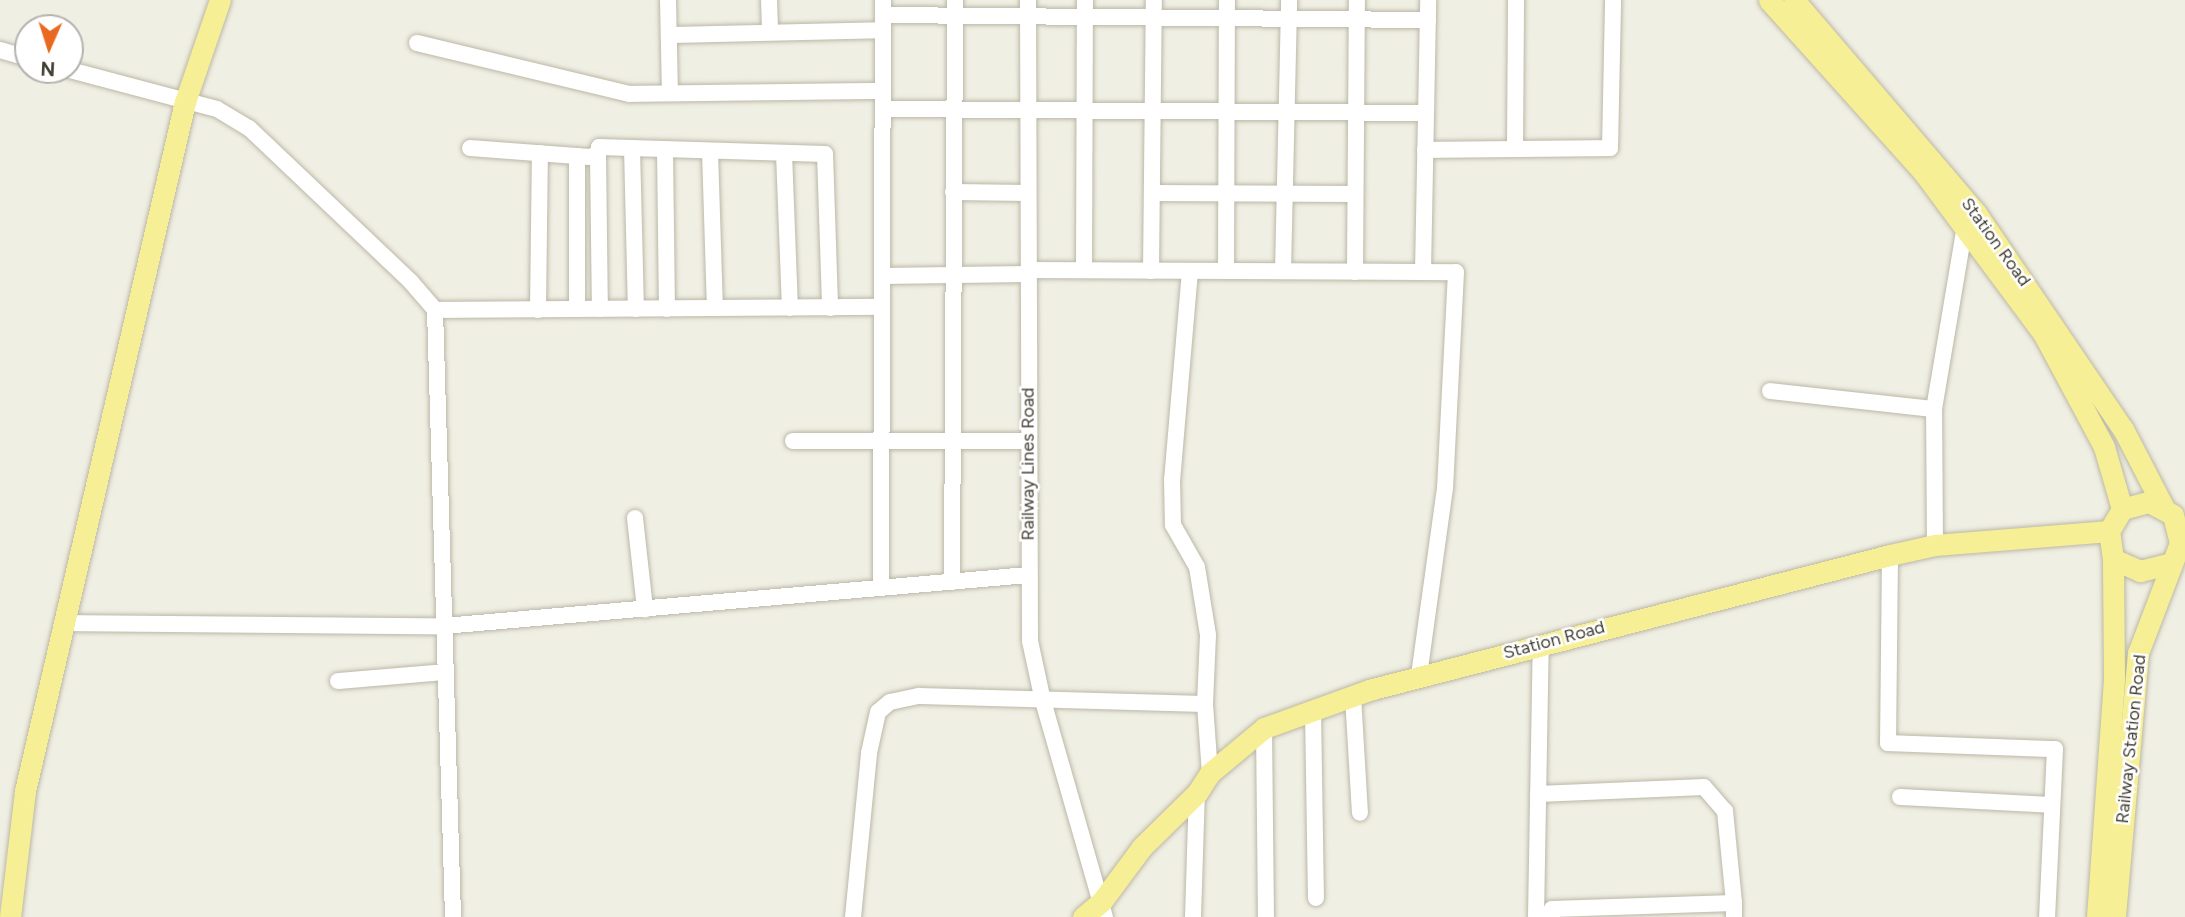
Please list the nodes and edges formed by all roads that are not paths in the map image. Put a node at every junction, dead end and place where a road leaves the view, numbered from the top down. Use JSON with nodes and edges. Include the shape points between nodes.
{"nodes":[{"id":1,"x":220,"y":0,"type":"edge"},
{"id":2,"x":668,"y":0,"type":"edge"},
{"id":3,"x":769,"y":0,"type":"edge"},
{"id":4,"x":956,"y":0,"type":"edge"},
{"id":5,"x":1028,"y":0,"type":"edge"},
{"id":6,"x":1085,"y":0,"type":"edge"},
{"id":7,"x":1154,"y":0,"type":"edge"},
{"id":8,"x":1227,"y":0,"type":"edge"},
{"id":9,"x":1289,"y":0,"type":"edge"},
{"id":10,"x":1357,"y":0,"type":"edge"},
{"id":11,"x":1428,"y":0,"type":"edge"},
{"id":12,"x":1516,"y":0,"type":"edge"},
{"id":13,"x":1613,"y":0,"type":"edge"},
{"id":14,"x":1769,"y":0,"type":"edge"},
{"id":15,"x":1794,"y":0,"type":"edge"},
{"id":16,"x":883,"y":15,"type":"edge"},
{"id":17,"x":955,"y":17,"type":"junction"},
{"id":18,"x":1028,"y":19,"type":"junction"},
{"id":19,"x":1085,"y":19,"type":"junction"},
{"id":20,"x":1154,"y":19,"type":"junction"},
{"id":21,"x":1227,"y":19,"type":"junction"},
{"id":22,"x":1288,"y":20,"type":"junction"},
{"id":23,"x":1357,"y":20,"type":"junction"},
{"id":24,"x":1428,"y":20,"type":"junction"},
{"id":25,"x":771,"y":32,"type":"junction"},
{"id":26,"x":669,"y":35,"type":"junction"},
{"id":27,"x":417,"y":43,"type":"dead end"},
{"id":28,"x":84,"y":74,"type":"edge"},
{"id":29,"x":883,"y":91,"type":"junction"},
{"id":30,"x":670,"y":93,"type":"junction"},
{"id":31,"x":185,"y":102,"type":"junction"},
{"id":32,"x":954,"y":108,"type":"junction"},
{"id":33,"x":1028,"y":108,"type":"junction"},
{"id":34,"x":1084,"y":108,"type":"junction"},
{"id":35,"x":883,"y":109,"type":"junction"},
{"id":36,"x":1153,"y":111,"type":"junction"},
{"id":37,"x":1227,"y":113,"type":"junction"},
{"id":38,"x":1426,"y":113,"type":"junction"},
{"id":39,"x":1356,"y":114,"type":"junction"},
{"id":40,"x":1286,"y":115,"type":"junction"},
{"id":41,"x":470,"y":148,"type":"dead end"},
{"id":42,"x":632,"y":149,"type":"junction"},
{"id":43,"x":665,"y":149,"type":"junction"},
{"id":44,"x":1515,"y":149,"type":"junction"},
{"id":45,"x":1425,"y":150,"type":"junction"},
{"id":46,"x":710,"y":151,"type":"junction"},
{"id":47,"x":540,"y":153,"type":"junction"},
{"id":48,"x":784,"y":153,"type":"junction"},
{"id":49,"x":597,"y":154,"type":"junction"},
{"id":50,"x":577,"y":156,"type":"junction"},
{"id":51,"x":954,"y":192,"type":"junction"},
{"id":52,"x":1028,"y":193,"type":"junction"},
{"id":53,"x":1152,"y":193,"type":"junction"},
{"id":54,"x":1226,"y":194,"type":"junction"},
{"id":55,"x":1285,"y":194,"type":"junction"},
{"id":56,"x":1356,"y":194,"type":"junction"},
{"id":57,"x":1965,"y":226,"type":"junction"},
{"id":58,"x":1084,"y":270,"type":"junction"},
{"id":59,"x":1151,"y":271,"type":"junction"},
{"id":60,"x":1190,"y":271,"type":"junction"},
{"id":61,"x":1226,"y":271,"type":"junction"},
{"id":62,"x":1283,"y":271,"type":"junction"},
{"id":63,"x":1028,"y":272,"type":"junction"},
{"id":64,"x":1355,"y":272,"type":"junction"},
{"id":65,"x":1423,"y":272,"type":"junction"},
{"id":66,"x":953,"y":275,"type":"junction"},
{"id":67,"x":882,"y":276,"type":"junction"},
{"id":68,"x":882,"y":307,"type":"junction"},
{"id":69,"x":715,"y":308,"type":"junction"},
{"id":70,"x":790,"y":308,"type":"junction"},
{"id":71,"x":830,"y":308,"type":"junction"},
{"id":72,"x":577,"y":309,"type":"junction"},
{"id":73,"x":600,"y":309,"type":"junction"},
{"id":74,"x":636,"y":309,"type":"junction"},
{"id":75,"x":667,"y":309,"type":"junction"},
{"id":76,"x":435,"y":310,"type":"junction"},
{"id":77,"x":538,"y":310,"type":"junction"},
{"id":78,"x":1770,"y":391,"type":"dead end"},
{"id":79,"x":1934,"y":410,"type":"junction"},
{"id":80,"x":793,"y":441,"type":"dead end"},
{"id":81,"x":1028,"y":441,"type":"junction"},
{"id":82,"x":953,"y":443,"type":"junction"},
{"id":83,"x":882,"y":444,"type":"junction"},
{"id":84,"x":2164,"y":508,"type":"junction"},
{"id":85,"x":2122,"y":509,"type":"junction"},
{"id":86,"x":635,"y":518,"type":"dead end"},
{"id":87,"x":2109,"y":531,"type":"junction"},
{"id":88,"x":1936,"y":545,"type":"junction"},
{"id":89,"x":1890,"y":555,"type":"junction"},
{"id":90,"x":2113,"y":559,"type":"junction"},
{"id":91,"x":2168,"y":564,"type":"junction"},
{"id":92,"x":1028,"y":575,"type":"junction"},
{"id":93,"x":952,"y":582,"type":"junction"},
{"id":94,"x":881,"y":588,"type":"junction"},
{"id":95,"x":645,"y":609,"type":"junction"},
{"id":96,"x":64,"y":623,"type":"junction"},
{"id":97,"x":444,"y":626,"type":"junction"},
{"id":98,"x":1541,"y":644,"type":"junction"},
{"id":99,"x":445,"y":672,"type":"junction"},
{"id":100,"x":1419,"y":677,"type":"junction"},
{"id":101,"x":338,"y":681,"type":"dead end"},
{"id":102,"x":1353,"y":696,"type":"junction"},
{"id":103,"x":1043,"y":701,"type":"junction"},
{"id":104,"x":1205,"y":704,"type":"junction"},
{"id":105,"x":1313,"y":710,"type":"junction"},
{"id":106,"x":1264,"y":728,"type":"junction"},
{"id":107,"x":1210,"y":773,"type":"junction"},
{"id":108,"x":1197,"y":793,"type":"junction"},
{"id":109,"x":1538,"y":794,"type":"junction"},
{"id":110,"x":1900,"y":797,"type":"dead end"},
{"id":111,"x":2052,"y":804,"type":"junction"},
{"id":112,"x":1360,"y":813,"type":"dead end"},
{"id":113,"x":1316,"y":898,"type":"dead end"},
{"id":114,"x":1104,"y":909,"type":"edge"},
{"id":115,"x":1734,"y":910,"type":"edge"},
{"id":116,"x":9,"y":917,"type":"edge"},
{"id":117,"x":453,"y":917,"type":"edge"},
{"id":118,"x":853,"y":917,"type":"edge"},
{"id":119,"x":1083,"y":917,"type":"edge"},
{"id":120,"x":1193,"y":917,"type":"edge"},
{"id":121,"x":1266,"y":917,"type":"edge"},
{"id":122,"x":1536,"y":917,"type":"edge"},
{"id":123,"x":1552,"y":917,"type":"edge"},
{"id":124,"x":2046,"y":917,"type":"edge"},
{"id":125,"x":2097,"y":917,"type":"edge"},
{"id":126,"x":2115,"y":917,"type":"edge"}],
"edges":[{"from":1,"to":31,"type":"main road"},
{"from":2,"to":26,"type":"street"},
{"from":3,"to":25,"type":"street"},
{"from":4,"to":17,"type":"street"},
{"from":5,"to":18,"type":"street","name":"Railway Lines Road"},
{"from":6,"to":19,"type":"street"},
{"from":7,"to":20,"type":"street"},
{"from":8,"to":21,"type":"street"},
{"from":9,"to":22,"type":"street"},
{"from":10,"to":23,"type":"street"},
{"from":11,"to":24,"type":"street"},
{"from":12,"to":44,"type":"street"},
{"from":13,"to":44,"type":"street","via":[[1610,148]]},
{"from":14,"to":57,"type":"main road","name":"Station Road","via":[[1924,173]]},
{"from":15,"to":84,"type":"main road","name":"Station Road","via":[[1984,224],[2123,429]]},
{"from":16,"to":17,"type":"street"},
{"from":16,"to":25,"type":"street"},
{"from":16,"to":29,"type":"street"},
{"from":17,"to":18,"type":"street"},
{"from":17,"to":32,"type":"street"},
{"from":18,"to":19,"type":"street"},
{"from":18,"to":33,"type":"street","name":"Railway Lines Road"},
{"from":19,"to":20,"type":"street"},
{"from":19,"to":34,"type":"street"},
{"from":20,"to":21,"type":"street"},
{"from":20,"to":36,"type":"street"},
{"from":21,"to":22,"type":"street"},
{"from":21,"to":37,"type":"street"},
{"from":22,"to":23,"type":"street"},
{"from":22,"to":40,"type":"street"},
{"from":23,"to":24,"type":"street"},
{"from":23,"to":39,"type":"street"},
{"from":24,"to":38,"type":"street"},
{"from":25,"to":26,"type":"street"},
{"from":26,"to":30,"type":"street"},
{"from":27,"to":30,"type":"street","via":[[629,94]]},
{"from":28,"to":31,"type":"street"},
{"from":29,"to":30,"type":"street"},
{"from":29,"to":35,"type":"street"},
{"from":31,"to":76,"type":"street","via":[[216,108],[248,128]]},
{"from":31,"to":96,"type":"main road"},
{"from":32,"to":33,"type":"street"},
{"from":32,"to":35,"type":"street"},
{"from":32,"to":51,"type":"street"},
{"from":33,"to":34,"type":"street"},
{"from":33,"to":52,"type":"street","name":"Railway Lines Road"},
{"from":34,"to":36,"type":"street"},
{"from":34,"to":58,"type":"street"},
{"from":35,"to":67,"type":"street"},
{"from":36,"to":37,"type":"street"},
{"from":36,"to":53,"type":"street"},
{"from":37,"to":40,"type":"street"},
{"from":37,"to":54,"type":"street"},
{"from":38,"to":39,"type":"street"},
{"from":38,"to":45,"type":"street"},
{"from":39,"to":40,"type":"street"},
{"from":39,"to":56,"type":"street"},
{"from":40,"to":55,"type":"street"},
{"from":41,"to":47,"type":"street"},
{"from":42,"to":43,"type":"street"},
{"from":42,"to":49,"type":"street","via":[[599,147]]},
{"from":42,"to":74,"type":"street"},
{"from":43,"to":46,"type":"street"},
{"from":43,"to":75,"type":"street"},
{"from":44,"to":45,"type":"street"},
{"from":45,"to":65,"type":"street"},
{"from":46,"to":48,"type":"street"},
{"from":46,"to":69,"type":"street"},
{"from":47,"to":50,"type":"street"},
{"from":47,"to":77,"type":"street"},
{"from":48,"to":70,"type":"street"},
{"from":48,"to":71,"type":"street","via":[[825,154]]},
{"from":49,"to":50,"type":"street"},
{"from":49,"to":73,"type":"street"},
{"from":50,"to":72,"type":"street"},
{"from":51,"to":52,"type":"street"},
{"from":51,"to":66,"type":"street"},
{"from":52,"to":63,"type":"street","name":"Railway Lines Road"},
{"from":53,"to":54,"type":"street"},
{"from":53,"to":59,"type":"street"},
{"from":54,"to":55,"type":"street"},
{"from":54,"to":61,"type":"street"},
{"from":55,"to":56,"type":"street"},
{"from":55,"to":62,"type":"street"},
{"from":56,"to":64,"type":"street"},
{"from":57,"to":79,"type":"street"},
{"from":57,"to":85,"type":"main road","name":"Station Road","via":[[2043,333],[2104,447]]},
{"from":58,"to":59,"type":"street"},
{"from":58,"to":63,"type":"street"},
{"from":59,"to":60,"type":"street"},
{"from":60,"to":61,"type":"street"},
{"from":60,"to":104,"type":"street","via":[[1172,479],[1173,525],[1197,567],[1208,635]]},
{"from":61,"to":62,"type":"street"},
{"from":62,"to":64,"type":"street"},
{"from":63,"to":66,"type":"street"},
{"from":63,"to":81,"type":"street","name":"Railway Lines Road"},
{"from":64,"to":65,"type":"street"},
{"from":65,"to":100,"type":"street","via":[[1456,272],[1444,488]]},
{"from":66,"to":67,"type":"street"},
{"from":66,"to":82,"type":"street"},
{"from":67,"to":68,"type":"street"},
{"from":68,"to":71,"type":"street"},
{"from":68,"to":83,"type":"street"},
{"from":69,"to":70,"type":"street"},
{"from":69,"to":75,"type":"street"},
{"from":70,"to":71,"type":"street"},
{"from":72,"to":73,"type":"street"},
{"from":72,"to":77,"type":"street"},
{"from":73,"to":74,"type":"street"},
{"from":74,"to":75,"type":"street"},
{"from":76,"to":77,"type":"street"},
{"from":76,"to":97,"type":"street"},
{"from":78,"to":79,"type":"street"},
{"from":79,"to":88,"type":"street"},
{"from":80,"to":83,"type":"street"},
{"from":81,"to":82,"type":"street"},
{"from":81,"to":92,"type":"street","name":"Railway Lines Road"},
{"from":82,"to":83,"type":"street"},
{"from":82,"to":93,"type":"street"},
{"from":83,"to":94,"type":"street"},
{"from":84,"to":85,"type":"main road","via":[[2140,502]]},
{"from":84,"to":91,"type":"main road","via":[[2173,515],[2179,534],[2177,552]]},
{"from":85,"to":87,"type":"main road"},
{"from":86,"to":95,"type":"street"},
{"from":87,"to":88,"type":"main road","name":"Station Road"},
{"from":87,"to":90,"type":"main road"},
{"from":88,"to":89,"type":"main road","name":"Station Road"},
{"from":89,"to":98,"type":"main road","name":"Station Road"},
{"from":89,"to":111,"type":"street","via":[[1888,743],[2055,749]]},
{"from":90,"to":91,"type":"main road","via":[[2140,571]]},
{"from":90,"to":125,"type":"main road","name":"Railway Station Road","via":[[2113,678]]},
{"from":91,"to":126,"type":"main road","name":"Railway Station Road","via":[[2138,653]]},
{"from":92,"to":93,"type":"street"},
{"from":92,"to":103,"type":"street","name":"Railway Lines Road","via":[[1030,641]]},
{"from":93,"to":94,"type":"street"},
{"from":94,"to":95,"type":"street"},
{"from":95,"to":97,"type":"street"},
{"from":96,"to":97,"type":"street"},
{"from":96,"to":116,"type":"main road","via":[[25,791]]},
{"from":97,"to":99,"type":"street"},
{"from":98,"to":100,"type":"main road","name":"Station Road"},
{"from":98,"to":109,"type":"street"},
{"from":99,"to":101,"type":"street"},
{"from":99,"to":117,"type":"street"},
{"from":100,"to":102,"type":"main road","name":"Station Road"},
{"from":102,"to":105,"type":"main road","name":"Station Road"},
{"from":102,"to":112,"type":"street"},
{"from":103,"to":104,"type":"street"},
{"from":103,"to":114,"type":"street","name":"Railway Lines Road"},
{"from":103,"to":118,"type":"street","via":[[919,696],[890,702],[878,712],[869,753]]},
{"from":104,"to":107,"type":"street"},
{"from":105,"to":106,"type":"main road","name":"Station Road"},
{"from":105,"to":113,"type":"street"},
{"from":106,"to":107,"type":"main road","name":"Station Road"},
{"from":106,"to":121,"type":"street"},
{"from":107,"to":108,"type":"main road","name":"Station Road"},
{"from":108,"to":114,"type":"main road","name":"Station Road","via":[[1142,847]]},
{"from":108,"to":120,"type":"street"},
{"from":109,"to":115,"type":"street","via":[[1704,787],[1725,811]]},
{"from":109,"to":122,"type":"street"},
{"from":110,"to":111,"type":"street"},
{"from":111,"to":124,"type":"street"},
{"from":114,"to":119,"type":"main road","name":"Station Road"},
{"from":115,"to":123,"type":"street","via":[[1552,909]]}]}
